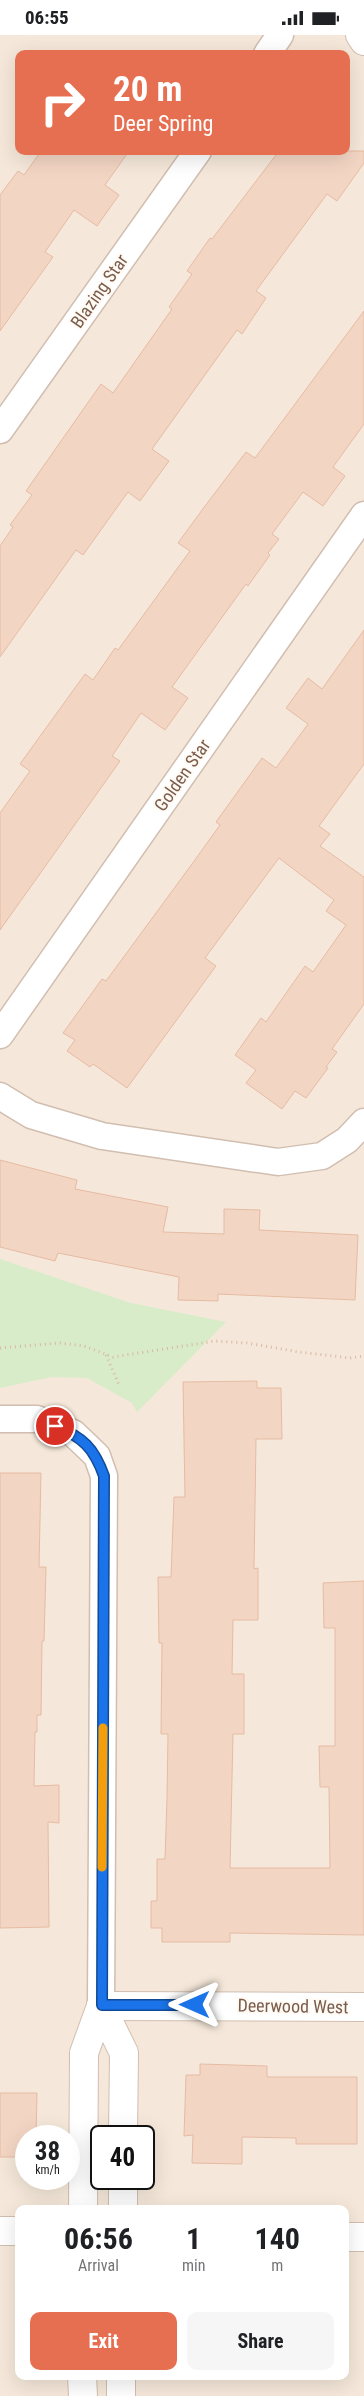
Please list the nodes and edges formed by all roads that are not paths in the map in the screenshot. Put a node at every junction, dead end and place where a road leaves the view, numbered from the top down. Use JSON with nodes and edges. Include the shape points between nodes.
{"nodes":[{"id":1,"x":280,"y":35,"type":"edge"},
{"id":2,"x":360,"y":35,"type":"edge"},
{"id":3,"x":364,"y":41,"type":"edge"},
{"id":4,"x":270,"y":50,"type":"edge"},
{"id":5,"x":195,"y":155,"type":"edge"},
{"id":6,"x":0,"y":430,"type":"edge"},
{"id":7,"x":364,"y":515,"type":"edge"},
{"id":8,"x":0,"y":1035,"type":"edge"},
{"id":9,"x":0,"y":1096,"type":"edge"},
{"id":10,"x":364,"y":1122,"type":"edge"},
{"id":11,"x":0,"y":1419,"type":"edge"},
{"id":12,"x":102,"y":2005,"type":"junction"},
{"id":13,"x":364,"y":2007,"type":"edge"},
{"id":14,"x":123,"y":2125,"type":"edge"},
{"id":15,"x":123,"y":2190,"type":"edge"},
{"id":16,"x":83,"y":2205,"type":"edge"},
{"id":17,"x":123,"y":2205,"type":"edge"},
{"id":18,"x":0,"y":2231,"type":"edge"},
{"id":19,"x":15,"y":2231,"type":"edge"},
{"id":20,"x":349,"y":2237,"type":"edge"},
{"id":21,"x":364,"y":2237,"type":"edge"},
{"id":22,"x":82,"y":2380,"type":"edge"},
{"id":23,"x":121,"y":2380,"type":"edge"},
{"id":24,"x":83,"y":2396,"type":"edge"},
{"id":25,"x":121,"y":2396,"type":"edge"}],
"edges":[{"from":1,"to":4,"type":"street"},
{"from":2,"to":3,"type":"street"},
{"from":5,"to":6,"type":"street","name":"Blazing Star"},
{"from":7,"to":8,"type":"street","name":"Golden Star"},
{"from":9,"to":10,"type":"street","via":[[31,1115],[102,1136],[278,1162],[322,1156],[347,1141]]},
{"from":11,"to":12,"type":"street","via":[[37,1419],[74,1433],[97,1455],[104,1476]]},
{"from":12,"to":13,"type":"street","name":"Deerwood West"},
{"from":12,"to":14,"type":"street","via":[[124,2053]]},
{"from":12,"to":16,"type":"street","via":[[84,2053]]},
{"from":15,"to":17,"type":"street"},
{"from":18,"to":19,"type":"street"},
{"from":20,"to":21,"type":"street"},
{"from":22,"to":24,"type":"street"},
{"from":23,"to":25,"type":"street"}]}
